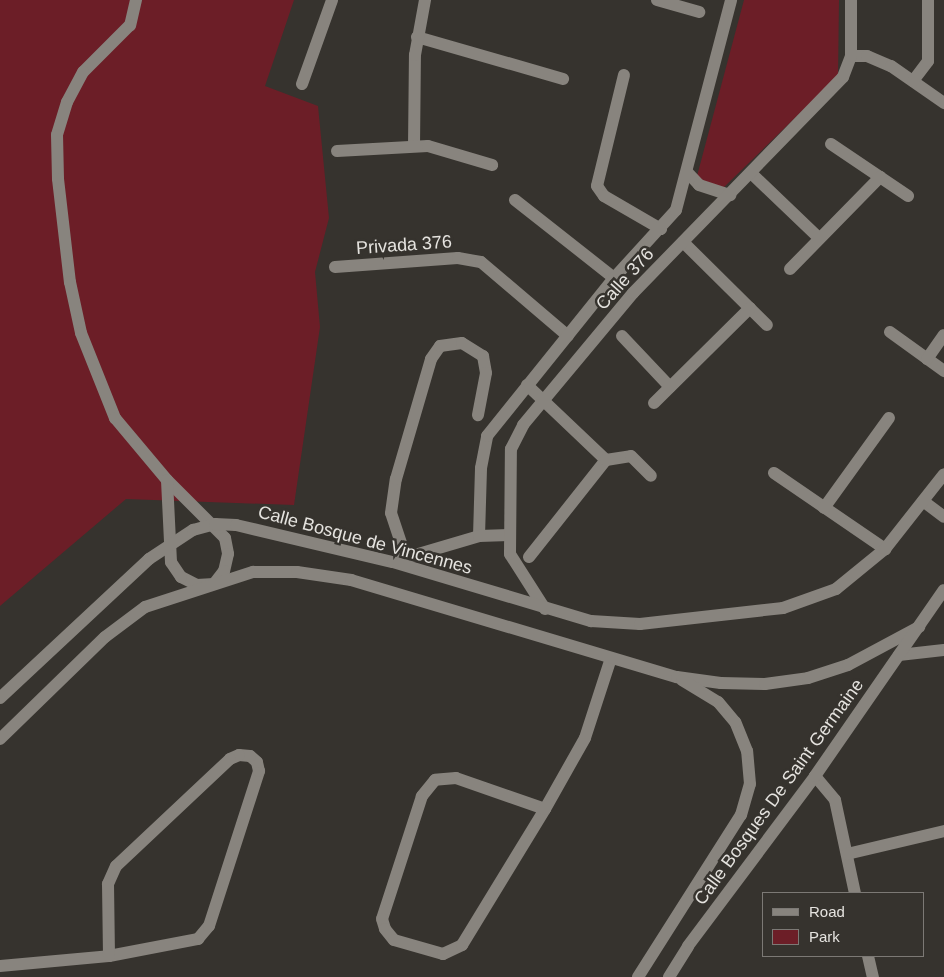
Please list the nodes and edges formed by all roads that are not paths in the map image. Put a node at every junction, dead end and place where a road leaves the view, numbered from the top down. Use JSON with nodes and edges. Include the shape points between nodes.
{"nodes":[{"id":1,"x":136,"y":0,"type":"edge"},
{"id":2,"x":332,"y":0,"type":"edge"},
{"id":3,"x":425,"y":0,"type":"edge"},
{"id":4,"x":657,"y":0,"type":"edge"},
{"id":5,"x":731,"y":0,"type":"edge"},
{"id":6,"x":851,"y":0,"type":"edge"},
{"id":7,"x":928,"y":0,"type":"edge"},
{"id":8,"x":699,"y":12,"type":"dead end"},
{"id":9,"x":417,"y":37,"type":"junction"},
{"id":10,"x":851,"y":56,"type":"junction"},
{"id":11,"x":624,"y":75,"type":"dead end"},
{"id":12,"x":563,"y":79,"type":"dead end"},
{"id":13,"x":913,"y":81,"type":"junction"},
{"id":14,"x":302,"y":84,"type":"dead end"},
{"id":15,"x":944,"y":103,"type":"edge"},
{"id":16,"x":831,"y":144,"type":"dead end"},
{"id":17,"x":414,"y":146,"type":"junction"},
{"id":18,"x":337,"y":151,"type":"dead end"},
{"id":19,"x":492,"y":165,"type":"dead end"},
{"id":20,"x":688,"y":173,"type":"junction"},
{"id":21,"x":752,"y":174,"type":"junction"},
{"id":22,"x":880,"y":177,"type":"junction"},
{"id":23,"x":730,"y":195,"type":"junction"},
{"id":24,"x":908,"y":196,"type":"dead end"},
{"id":25,"x":515,"y":200,"type":"dead end"},
{"id":26,"x":662,"y":229,"type":"junction"},
{"id":27,"x":819,"y":238,"type":"junction"},
{"id":28,"x":683,"y":242,"type":"junction"},
{"id":29,"x":335,"y":267,"type":"dead end"},
{"id":30,"x":790,"y":269,"type":"dead end"},
{"id":31,"x":614,"y":278,"type":"junction"},
{"id":32,"x":750,"y":308,"type":"junction"},
{"id":33,"x":767,"y":325,"type":"dead end"},
{"id":34,"x":890,"y":332,"type":"dead end"},
{"id":35,"x":944,"y":335,"type":"edge"},
{"id":36,"x":568,"y":336,"type":"junction"},
{"id":37,"x":622,"y":336,"type":"dead end"},
{"id":38,"x":927,"y":359,"type":"junction"},
{"id":39,"x":944,"y":371,"type":"edge"},
{"id":40,"x":527,"y":385,"type":"junction"},
{"id":41,"x":670,"y":387,"type":"junction"},
{"id":42,"x":543,"y":400,"type":"junction"},
{"id":43,"x":654,"y":403,"type":"dead end"},
{"id":44,"x":478,"y":415,"type":"dead end"},
{"id":45,"x":889,"y":418,"type":"dead end"},
{"id":46,"x":606,"y":460,"type":"junction"},
{"id":47,"x":774,"y":473,"type":"dead end"},
{"id":48,"x":944,"y":474,"type":"edge"},
{"id":49,"x":651,"y":476,"type":"dead end"},
{"id":50,"x":167,"y":480,"type":"junction"},
{"id":51,"x":923,"y":502,"type":"junction"},
{"id":52,"x":824,"y":508,"type":"junction"},
{"id":53,"x":944,"y":517,"type":"edge"},
{"id":54,"x":215,"y":524,"type":"junction"},
{"id":55,"x":509,"y":535,"type":"junction"},
{"id":56,"x":480,"y":536,"type":"junction"},
{"id":57,"x":171,"y":545,"type":"junction"},
{"id":58,"x":885,"y":549,"type":"junction"},
{"id":59,"x":529,"y":557,"type":"dead end"},
{"id":60,"x":399,"y":560,"type":"junction"},
{"id":61,"x":214,"y":584,"type":"junction"},
{"id":62,"x":944,"y":590,"type":"edge"},
{"id":63,"x":545,"y":609,"type":"junction"},
{"id":64,"x":919,"y":627,"type":"junction"},
{"id":65,"x":944,"y":650,"type":"edge"},
{"id":66,"x":900,"y":656,"type":"junction"},
{"id":67,"x":611,"y":658,"type":"junction"},
{"id":68,"x":677,"y":677,"type":"junction"},
{"id":69,"x":0,"y":698,"type":"edge"},
{"id":70,"x":0,"y":739,"type":"edge"},
{"id":71,"x":815,"y":776,"type":"junction"},
{"id":72,"x":545,"y":809,"type":"junction"},
{"id":73,"x":944,"y":831,"type":"edge"},
{"id":74,"x":847,"y":854,"type":"junction"},
{"id":75,"x":856,"y":892,"type":"edge"},
{"id":76,"x":109,"y":956,"type":"junction"},
{"id":77,"x":868,"y":957,"type":"edge"},
{"id":78,"x":0,"y":966,"type":"edge"},
{"id":79,"x":638,"y":977,"type":"edge"},
{"id":80,"x":669,"y":977,"type":"edge"},
{"id":81,"x":873,"y":977,"type":"edge"}],
"edges":[{"from":1,"to":50,"type":"street","via":[[130,26],[83,72],[68,102],[57,135],[58,178],[70,282],[81,333],[96,376],[115,418]]},
{"from":2,"to":14,"type":"street"},
{"from":3,"to":9,"type":"street"},
{"from":4,"to":8,"type":"street"},
{"from":5,"to":20,"type":"street","name":"Calle 376"},
{"from":6,"to":10,"type":"street","name":"Calle 376"},
{"from":7,"to":13,"type":"street","via":[[928,61]]},
{"from":9,"to":12,"type":"street"},
{"from":9,"to":17,"type":"street"},
{"from":10,"to":13,"type":"street","via":[[867,56]]},
{"from":10,"to":21,"type":"street","name":"Calle 376","via":[[843,77],[830,94]]},
{"from":11,"to":26,"type":"street","via":[[597,186],[604,196]]},
{"from":13,"to":15,"type":"street"},
{"from":16,"to":22,"type":"street"},
{"from":17,"to":18,"type":"street"},
{"from":17,"to":19,"type":"street","via":[[428,146]]},
{"from":20,"to":23,"type":"street","via":[[699,185]]},
{"from":20,"to":26,"type":"street","name":"Calle 376","via":[[676,210]]},
{"from":21,"to":23,"type":"street","name":"Calle 376"},
{"from":21,"to":27,"type":"street"},
{"from":22,"to":24,"type":"street"},
{"from":22,"to":27,"type":"street"},
{"from":23,"to":28,"type":"street","name":"Calle 376"},
{"from":25,"to":31,"type":"street"},
{"from":26,"to":31,"type":"street","name":"Calle 376"},
{"from":27,"to":30,"type":"street"},
{"from":28,"to":32,"type":"street"},
{"from":28,"to":42,"type":"street","name":"Calle 376","via":[[633,293]]},
{"from":29,"to":36,"type":"street","name":"Privada 376","via":[[458,258],[481,262]]},
{"from":31,"to":36,"type":"street","name":"Calle 376"},
{"from":32,"to":33,"type":"street"},
{"from":32,"to":41,"type":"street"},
{"from":34,"to":38,"type":"street"},
{"from":35,"to":38,"type":"street"},
{"from":36,"to":40,"type":"street","name":"Calle 376"},
{"from":37,"to":41,"type":"street"},
{"from":38,"to":39,"type":"street"},
{"from":40,"to":42,"type":"street"},
{"from":40,"to":56,"type":"street","name":"Calle 376","via":[[487,436],[481,468]]},
{"from":41,"to":43,"type":"street"},
{"from":42,"to":46,"type":"street"},
{"from":42,"to":55,"type":"street","name":"Calle 376","via":[[523,425],[511,449]]},
{"from":44,"to":60,"type":"street","via":[[486,373],[483,356],[462,344],[440,346],[431,359],[396,479],[391,513]]},
{"from":45,"to":52,"type":"street"},
{"from":46,"to":49,"type":"street","via":[[631,456]]},
{"from":46,"to":59,"type":"street"},
{"from":47,"to":52,"type":"street"},
{"from":48,"to":51,"type":"street","name":"Calle Bosque de Vincennes"},
{"from":50,"to":54,"type":"street"},
{"from":50,"to":57,"type":"street"},
{"from":51,"to":53,"type":"street"},
{"from":51,"to":58,"type":"street","name":"Calle Bosque de Vincennes"},
{"from":52,"to":58,"type":"street"},
{"from":54,"to":57,"type":"street","name":"Calle Bosque de Vincennes","via":[[193,530]]},
{"from":54,"to":60,"type":"street","name":"Calle Bosque de Vincennes","via":[[236,525]]},
{"from":54,"to":61,"type":"street","via":[[225,538],[228,554],[224,571]]},
{"from":55,"to":56,"type":"street"},
{"from":55,"to":63,"type":"street","name":"Calle 376","via":[[511,558]]},
{"from":56,"to":60,"type":"street"},
{"from":57,"to":61,"type":"street","via":[[172,562],[181,577],[197,585]]},
{"from":57,"to":69,"type":"street","name":"Calle Bosque de Vincennes","via":[[148,559]]},
{"from":58,"to":63,"type":"street","name":"Calle Bosque de Vincennes","via":[[836,589],[783,608],[640,624],[591,621]]},
{"from":60,"to":63,"type":"street","name":"Calle Bosque de Vincennes"},
{"from":61,"to":67,"type":"street","via":[[253,572],[297,572],[351,580]]},
{"from":61,"to":70,"type":"street","via":[[145,607],[105,637]]},
{"from":62,"to":64,"type":"street","name":"Calle Bosques De Saint Germaine"},
{"from":64,"to":66,"type":"street","name":"Calle Bosques De Saint Germaine"},
{"from":64,"to":68,"type":"street","via":[[848,665],[808,678],[765,684]]},
{"from":65,"to":66,"type":"street"},
{"from":66,"to":71,"type":"street","name":"Calle Bosques De Saint Germaine"},
{"from":67,"to":68,"type":"street"},
{"from":67,"to":72,"type":"street","via":[[585,738]]},
{"from":68,"to":79,"type":"street","name":"Calle Bosques De Saint Germaine","via":[[718,702],[735,722],[746,751],[750,784],[742,815]]},
{"from":71,"to":74,"type":"street","via":[[835,800]]},
{"from":71,"to":80,"type":"street","name":"Calle Bosques De Saint Germaine","via":[[688,946]]},
{"from":72,"to":72,"type":"street","via":[[462,944],[453,952],[443,954],[394,940],[385,929],[382,919],[422,796],[435,780],[456,778]]},
{"from":73,"to":74,"type":"street"},
{"from":74,"to":75,"type":"street"},
{"from":76,"to":76,"type":"street","via":[[182,944],[205,933],[259,771],[257,762],[250,756],[230,759],[116,866],[108,884]]},
{"from":76,"to":78,"type":"street"},
{"from":77,"to":81,"type":"street"}]}
